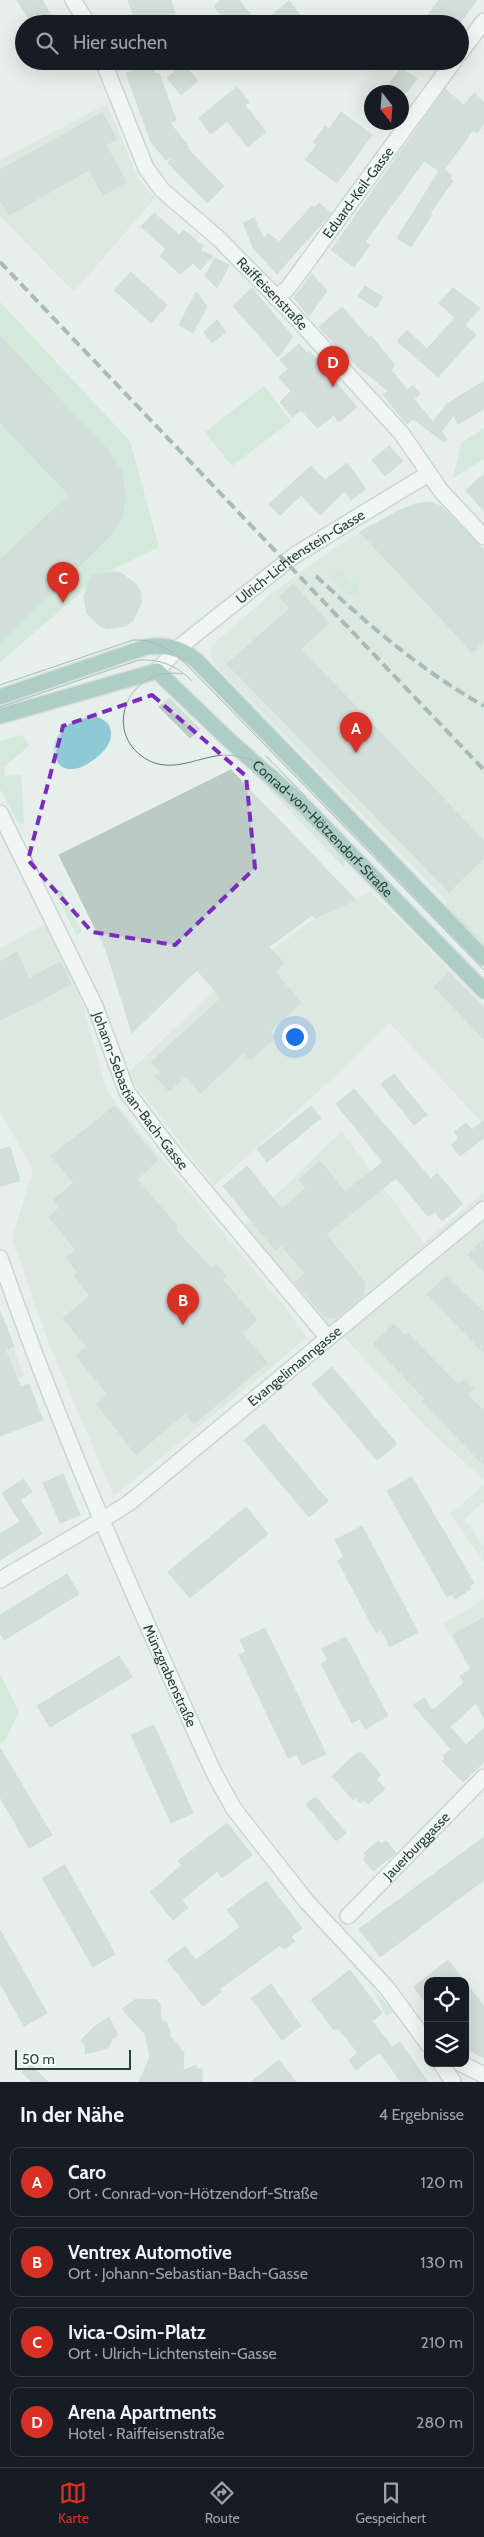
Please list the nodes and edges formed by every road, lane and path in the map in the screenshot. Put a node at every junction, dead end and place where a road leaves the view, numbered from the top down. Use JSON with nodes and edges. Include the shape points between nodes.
{"nodes":[{"id":1,"x":73,"y":0,"type":"edge"},
{"id":2,"x":82,"y":15,"type":"edge"},
{"id":3,"x":484,"y":21,"type":"edge"},
{"id":4,"x":469,"y":41,"type":"edge"},
{"id":5,"x":107,"y":70,"type":"edge"},
{"id":6,"x":447,"y":70,"type":"edge"},
{"id":7,"x":276,"y":298,"type":"junction"},
{"id":8,"x":428,"y":474,"type":"junction"},
{"id":9,"x":484,"y":537,"type":"edge"},
{"id":10,"x":178,"y":648,"type":"junction"},
{"id":11,"x":157,"y":671,"type":"junction"},
{"id":12,"x":0,"y":696,"type":"edge"},
{"id":13,"x":0,"y":716,"type":"edge"},
{"id":14,"x":0,"y":813,"type":"edge"},
{"id":15,"x":484,"y":958,"type":"edge"},
{"id":16,"x":484,"y":991,"type":"edge"},
{"id":17,"x":484,"y":1209,"type":"edge"},
{"id":18,"x":0,"y":1258,"type":"edge"},
{"id":19,"x":328,"y":1338,"type":"junction"},
{"id":20,"x":102,"y":1521,"type":"junction"},
{"id":21,"x":0,"y":1580,"type":"edge"},
{"id":22,"x":484,"y":1777,"type":"edge"},
{"id":23,"x":348,"y":1916,"type":"dead end"},
{"id":24,"x":424,"y":2039,"type":"edge"},
{"id":25,"x":444,"y":2067,"type":"edge"},
{"id":26,"x":468,"y":2067,"type":"edge"},
{"id":27,"x":484,"y":2075,"type":"edge"},
{"id":28,"x":453,"y":2082,"type":"edge"}],
"edges":[{"from":1,"to":2,"type":"street"},
{"from":3,"to":4,"type":"street"},
{"from":5,"to":7,"type":"street","name":"Raiffeisenstraße","via":[[146,168],[162,190],[218,238]]},
{"from":6,"to":7,"type":"street","name":"Eduard-Keil-Gasse","via":[[288,288]]},
{"from":7,"to":8,"type":"street","name":"Raiffeisenstraße","via":[[402,434]]},
{"from":8,"to":9,"type":"street","name":"Raiffeisenstraße"},
{"from":8,"to":10,"type":"street","name":"Ulrich-Lichtenstein-Gasse","via":[[295,554]]},
{"from":10,"to":11,"type":"street","name":"Ulrich-Lichtenstein-Gasse"},
{"from":10,"to":12,"type":"main road","via":[[146,646]]},
{"from":10,"to":15,"type":"main road","name":"Conrad-von-Hötzendorf-Straße","via":[[197,662]]},
{"from":11,"to":13,"type":"main road"},
{"from":11,"to":16,"type":"main road","name":"Conrad-von-Hötzendorf-Straße","via":[[305,807]]},
{"from":14,"to":19,"type":"street","name":"Johann-Sebastian-Bach-Gasse","via":[[95,1006],[125,1088],[174,1154]]},
{"from":17,"to":19,"type":"street","name":"Evangelimanngasse"},
{"from":18,"to":20,"type":"street","name":"Münzgrabenstraße","via":[[26,1334]]},
{"from":19,"to":20,"type":"street","name":"Evangelimanngasse","via":[[130,1503]]},
{"from":20,"to":21,"type":"street","name":"Evangelimanngasse"},
{"from":20,"to":24,"type":"street","name":"Münzgrabenstraße","via":[[214,1774],[234,1809],[307,1902],[387,1988]]},
{"from":22,"to":23,"type":"street","name":"Jauerburggasse"},
{"from":25,"to":28,"type":"street"},
{"from":26,"to":27,"type":"street"}]}
